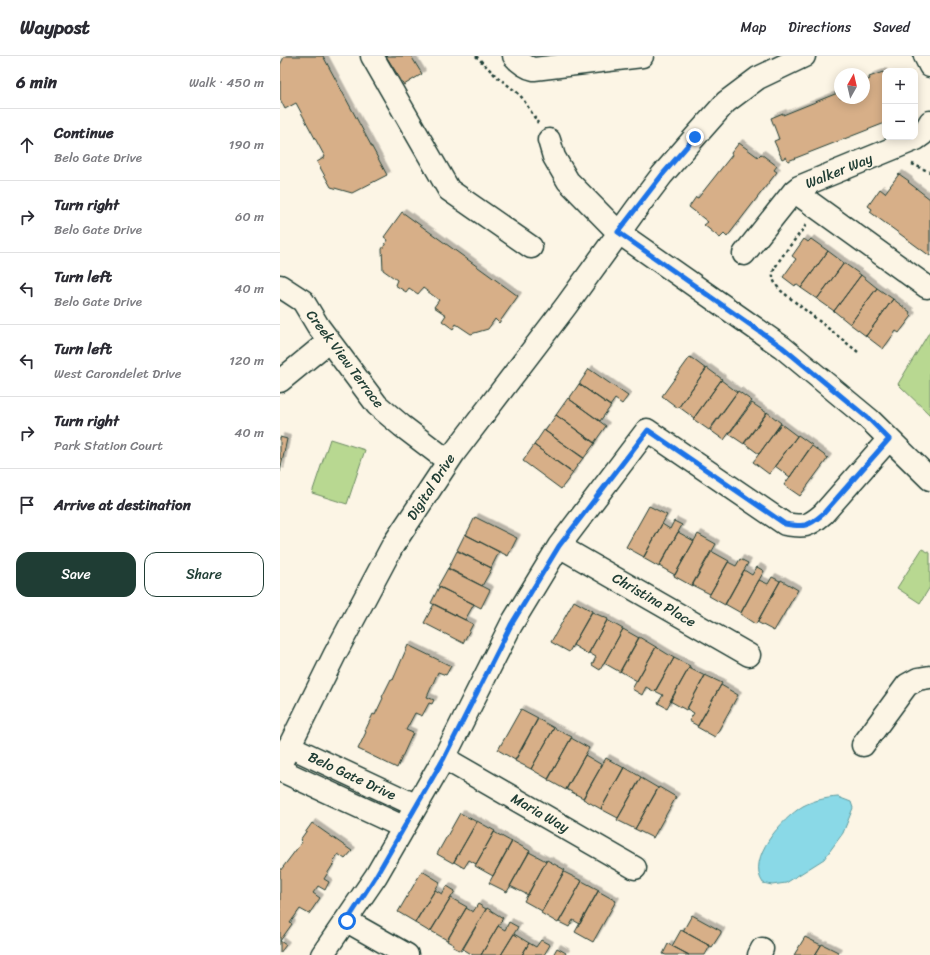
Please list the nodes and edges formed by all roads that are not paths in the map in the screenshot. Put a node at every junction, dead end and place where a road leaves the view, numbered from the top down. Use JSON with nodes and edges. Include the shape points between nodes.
{"nodes":[{"id":1,"x":372,"y":56,"type":"edge"},
{"id":2,"x":514,"y":56,"type":"edge"},
{"id":3,"x":642,"y":56,"type":"edge"},
{"id":4,"x":804,"y":56,"type":"edge"},
{"id":5,"x":925,"y":56,"type":"edge"},
{"id":6,"x":930,"y":66,"type":"edge"},
{"id":7,"x":930,"y":122,"type":"edge"},
{"id":8,"x":548,"y":140,"type":"road end"},
{"id":9,"x":794,"y":192,"type":"junction"},
{"id":10,"x":618,"y":232,"type":"junction"},
{"id":11,"x":531,"y":247,"type":"dead end"},
{"id":12,"x":744,"y":254,"type":"dead end"},
{"id":13,"x":280,"y":286,"type":"edge"},
{"id":14,"x":927,"y":287,"type":"dead end"},
{"id":15,"x":329,"y":340,"type":"junction"},
{"id":16,"x":280,"y":381,"type":"edge"},
{"id":17,"x":889,"y":439,"type":"junction"},
{"id":18,"x":448,"y":461,"type":"junction"},
{"id":19,"x":930,"y":479,"type":"edge"},
{"id":20,"x":559,"y":546,"type":"junction"},
{"id":21,"x":749,"y":654,"type":"dead end"},
{"id":22,"x":930,"y":677,"type":"edge"},
{"id":23,"x":863,"y":745,"type":"dead end"},
{"id":24,"x":285,"y":755,"type":"edge"},
{"id":25,"x":444,"y":758,"type":"junction"},
{"id":26,"x":280,"y":770,"type":"edge"},
{"id":27,"x":416,"y":805,"type":"junction"},
{"id":28,"x":403,"y":827,"type":"junction"},
{"id":29,"x":635,"y":868,"type":"dead end"},
{"id":30,"x":347,"y":921,"type":"junction"},
{"id":31,"x":322,"y":955,"type":"edge"},
{"id":32,"x":406,"y":955,"type":"edge"}],
"edges":[{"from":1,"to":11,"type":"street","via":[[449,190]]},
{"from":2,"to":3,"type":"street","via":[[526,67],[534,69]]},
{"from":4,"to":10,"type":"street","name":"Digital Drive","via":[[758,78],[726,102],[662,175]]},
{"from":5,"to":6,"type":"street"},
{"from":7,"to":9,"type":"street","name":"Walker Way","via":[[916,140],[805,184]]},
{"from":8,"to":10,"type":"street","via":[[554,157],[568,181]]},
{"from":9,"to":12,"type":"street","name":"Walker Way"},
{"from":9,"to":14,"type":"street"},
{"from":10,"to":17,"type":"street","via":[[782,347],[870,420]]},
{"from":10,"to":18,"type":"street","name":"Digital Drive","via":[[566,306]]},
{"from":13,"to":15,"type":"street","name":"Creek View Terrace","via":[[303,301]]},
{"from":15,"to":16,"type":"street"},
{"from":15,"to":18,"type":"street","name":"Creek View Terrace","via":[[376,405]]},
{"from":17,"to":19,"type":"street"},
{"from":17,"to":20,"type":"street","via":[[823,514],[815,522],[803,526],[785,524],[648,430]]},
{"from":18,"to":24,"type":"street","name":"Digital Drive","via":[[393,545]]},
{"from":20,"to":21,"type":"street","name":"Christina Place"},
{"from":20,"to":25,"type":"street","via":[[511,625]]},
{"from":22,"to":23,"type":"street","via":[[918,679],[907,685]]},
{"from":24,"to":27,"type":"street","name":"Belo Gate Drive"},
{"from":25,"to":27,"type":"street"},
{"from":25,"to":29,"type":"street","name":"Maria Way"},
{"from":26,"to":28,"type":"street","name":"Belo Gate Drive"},
{"from":27,"to":28,"type":"street"},
{"from":28,"to":30,"type":"street"},
{"from":30,"to":31,"type":"street"},
{"from":30,"to":32,"type":"street"}]}
